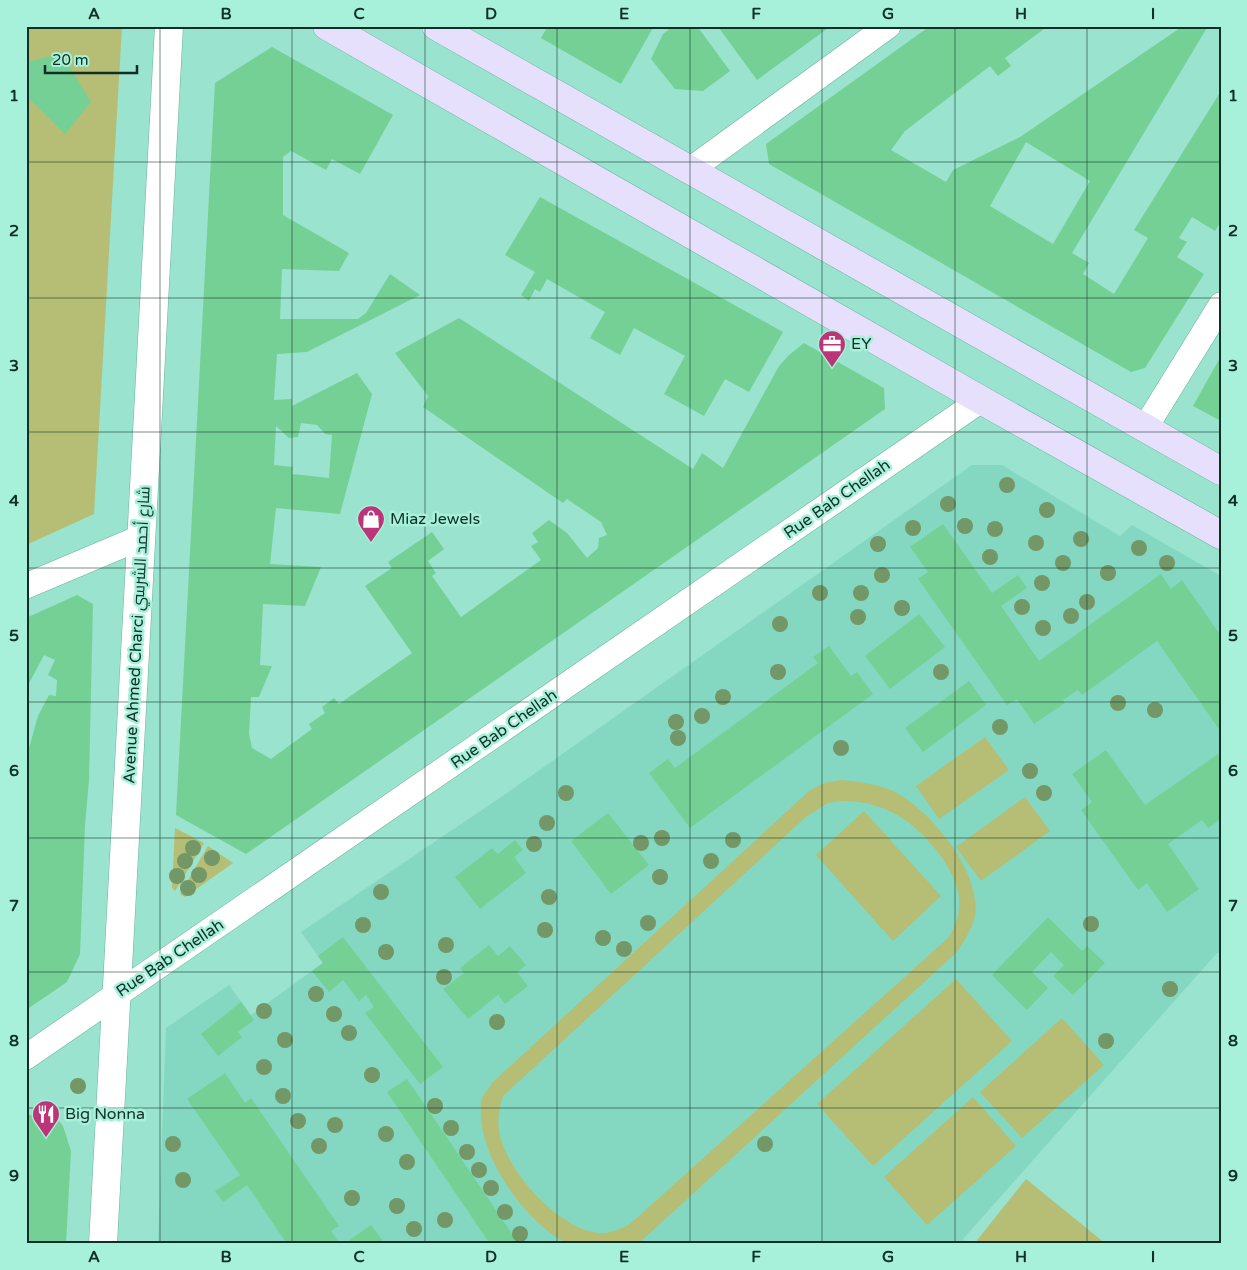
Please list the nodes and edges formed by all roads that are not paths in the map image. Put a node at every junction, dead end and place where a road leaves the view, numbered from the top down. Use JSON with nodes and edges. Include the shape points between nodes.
{"nodes":[{"id":1,"x":170,"y":26,"type":"edge"},
{"id":2,"x":327,"y":26,"type":"edge"},
{"id":3,"x":436,"y":26,"type":"edge"},
{"id":4,"x":888,"y":26,"type":"edge"},
{"id":5,"x":690,"y":170,"type":"junction"},
{"id":6,"x":1221,"y":305,"type":"edge"},
{"id":7,"x":981,"y":400,"type":"junction"},
{"id":8,"x":1145,"y":428,"type":"junction"},
{"id":9,"x":1221,"y":471,"type":"edge"},
{"id":10,"x":1221,"y":535,"type":"edge"},
{"id":11,"x":142,"y":537,"type":"junction"},
{"id":12,"x":26,"y":586,"type":"edge"},
{"id":13,"x":117,"y":995,"type":"junction"},
{"id":14,"x":26,"y":1057,"type":"edge"},
{"id":15,"x":103,"y":1244,"type":"edge"}],
"edges":[{"from":1,"to":11,"type":"street","name":"Avenue Ahmed Charci شارع أحمد الشرسي"},
{"from":2,"to":7,"type":"main road"},
{"from":3,"to":5,"type":"main road"},
{"from":4,"to":5,"type":"street"},
{"from":5,"to":8,"type":"main road"},
{"from":6,"to":8,"type":"street"},
{"from":7,"to":10,"type":"main road"},
{"from":7,"to":13,"type":"street","name":"Rue Bab Chellah"},
{"from":8,"to":9,"type":"main road"},
{"from":11,"to":12,"type":"street"},
{"from":11,"to":13,"type":"street","name":"Avenue Ahmed Charci شارع أحمد الشرسي"},
{"from":13,"to":14,"type":"street","name":"Rue Bab Chellah"},
{"from":13,"to":15,"type":"street","name":"Avenue Ahmed Charci شارع أحمد الشرسي"}]}
